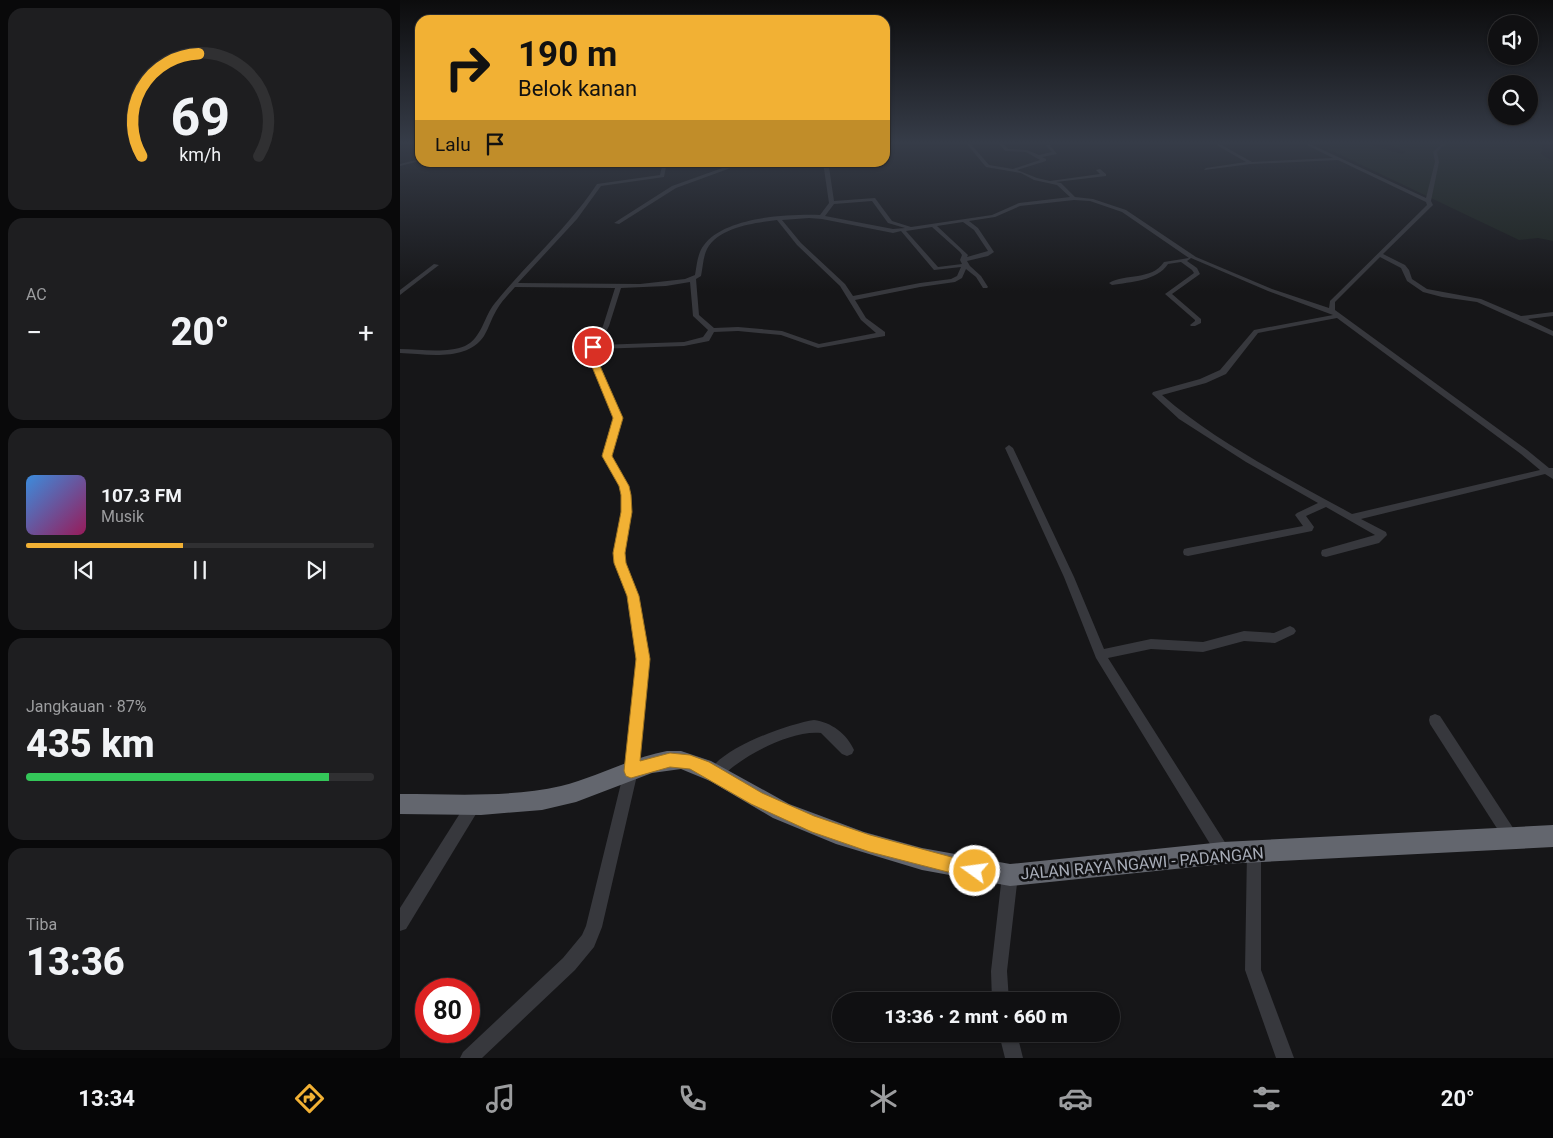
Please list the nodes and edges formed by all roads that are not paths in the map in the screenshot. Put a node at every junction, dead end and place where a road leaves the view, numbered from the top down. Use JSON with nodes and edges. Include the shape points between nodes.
{"nodes":[{"id":1,"x":595,"y":192,"type":"edge"},
{"id":2,"x":665,"y":192,"type":"edge"},
{"id":3,"x":829,"y":192,"type":"edge"},
{"id":4,"x":1068,"y":192,"type":"edge"},
{"id":5,"x":1410,"y":192,"type":"edge"},
{"id":6,"x":1430,"y":192,"type":"edge"},
{"id":7,"x":1074,"y":198,"type":"junction"},
{"id":8,"x":1428,"y":201,"type":"junction"},
{"id":9,"x":832,"y":203,"type":"junction"},
{"id":10,"x":822,"y":217,"type":"junction"},
{"id":11,"x":779,"y":219,"type":"junction"},
{"id":12,"x":964,"y":220,"type":"junction"},
{"id":13,"x":617,"y":223,"type":"dead end"},
{"id":14,"x":933,"y":225,"type":"junction"},
{"id":15,"x":912,"y":228,"type":"junction"},
{"id":16,"x":903,"y":230,"type":"junction"},
{"id":17,"x":1380,"y":255,"type":"junction"},
{"id":18,"x":1194,"y":258,"type":"junction"},
{"id":19,"x":1182,"y":260,"type":"junction"},
{"id":20,"x":964,"y":263,"type":"junction"},
{"id":21,"x":436,"y":265,"type":"dead end"},
{"id":22,"x":693,"y":280,"type":"junction"},
{"id":23,"x":1112,"y":284,"type":"dead end"},
{"id":24,"x":514,"y":285,"type":"junction"},
{"id":25,"x":619,"y":285,"type":"junction"},
{"id":26,"x":985,"y":287,"type":"dead end"},
{"id":27,"x":400,"y":293,"type":"edge"},
{"id":28,"x":850,"y":299,"type":"junction"},
{"id":29,"x":1335,"y":314,"type":"junction"},
{"id":30,"x":1553,"y":314,"type":"edge"},
{"id":31,"x":1519,"y":318,"type":"junction"},
{"id":32,"x":1194,"y":325,"type":"dead end"},
{"id":33,"x":712,"y":330,"type":"junction"},
{"id":34,"x":1553,"y":334,"type":"edge"},
{"id":35,"x":593,"y":347,"type":"junction"},
{"id":36,"x":400,"y":351,"type":"edge"},
{"id":37,"x":1009,"y":448,"type":"dead end"},
{"id":38,"x":1551,"y":472,"type":"edge"},
{"id":39,"x":1327,"y":503,"type":"junction"},
{"id":40,"x":1353,"y":518,"type":"junction"},
{"id":41,"x":1188,"y":552,"type":"dead end"},
{"id":42,"x":1326,"y":554,"type":"dead end"},
{"id":43,"x":1290,"y":631,"type":"dead end"},
{"id":44,"x":1100,"y":655,"type":"junction"},
{"id":45,"x":1435,"y":720,"type":"dead end"},
{"id":46,"x":847,"y":750,"type":"dead end"},
{"id":47,"x":631,"y":771,"type":"junction"},
{"id":48,"x":715,"y":774,"type":"junction"},
{"id":49,"x":400,"y":804,"type":"edge"},
{"id":50,"x":474,"y":804,"type":"junction"},
{"id":51,"x":1553,"y":836,"type":"edge"},
{"id":52,"x":1513,"y":840,"type":"junction"},
{"id":53,"x":1254,"y":851,"type":"junction"},
{"id":54,"x":1223,"y":853,"type":"junction"},
{"id":55,"x":1010,"y":875,"type":"junction"},
{"id":56,"x":400,"y":923,"type":"edge"},
{"id":57,"x":1000,"y":992,"type":"edge"},
{"id":58,"x":1010,"y":1042,"type":"edge"},
{"id":59,"x":469,"y":1058,"type":"edge"},
{"id":60,"x":1014,"y":1058,"type":"edge"},
{"id":61,"x":1285,"y":1058,"type":"edge"}],
"edges":[{"from":1,"to":24,"type":"street","via":[[587,205]]},
{"from":2,"to":13,"type":"street"},
{"from":3,"to":9,"type":"street"},
{"from":4,"to":7,"type":"street"},
{"from":5,"to":8,"type":"street"},
{"from":6,"to":8,"type":"street"},
{"from":7,"to":12,"type":"street","via":[[1016,206],[998,215]]},
{"from":7,"to":18,"type":"street","via":[[1124,211]]},
{"from":8,"to":17,"type":"street","via":[[1430,207]]},
{"from":9,"to":10,"type":"street"},
{"from":9,"to":15,"type":"street","via":[[874,199],[890,222]]},
{"from":10,"to":11,"type":"street"},
{"from":10,"to":16,"type":"street","via":[[886,230]]},
{"from":11,"to":22,"type":"street","via":[[749,222],[716,236],[704,249],[698,276]]},
{"from":11,"to":28,"type":"street","via":[[799,244],[843,286]]},
{"from":12,"to":14,"type":"street"},
{"from":12,"to":20,"type":"street","via":[[976,229],[991,252]]},
{"from":14,"to":15,"type":"street"},
{"from":14,"to":20,"type":"street","via":[[962,251]]},
{"from":15,"to":16,"type":"street"},
{"from":16,"to":20,"type":"street","via":[[936,269]]},
{"from":17,"to":29,"type":"street","via":[[1332,302],[1330,306]]},
{"from":17,"to":31,"type":"street","via":[[1404,267],[1410,280],[1430,292],[1478,300]]},
{"from":18,"to":19,"type":"street"},
{"from":18,"to":29,"type":"street"},
{"from":19,"to":23,"type":"street","via":[[1166,263],[1162,269],[1143,278]]},
{"from":19,"to":32,"type":"street","via":[[1197,274],[1168,294],[1198,319]]},
{"from":20,"to":26,"type":"street"},
{"from":20,"to":28,"type":"street","via":[[960,277],[953,281]]},
{"from":21,"to":27,"type":"street"},
{"from":22,"to":25,"type":"street"},
{"from":22,"to":33,"type":"street","via":[[696,316]]},
{"from":24,"to":25,"type":"street"},
{"from":24,"to":36,"type":"street","via":[[494,308],[483,333],[470,346],[448,351]]},
{"from":25,"to":35,"type":"street","via":[[606,326]]},
{"from":28,"to":33,"type":"street","via":[[863,319],[882,334],[818,346],[782,333]]},
{"from":29,"to":38,"type":"street"},
{"from":29,"to":39,"type":"street","via":[[1256,330],[1222,372],[1203,381],[1156,394],[1182,417],[1249,460]]},
{"from":30,"to":31,"type":"street"},
{"from":31,"to":34,"type":"street"},
{"from":33,"to":35,"type":"street","via":[[706,339],[690,344]]},
{"from":35,"to":47,"type":"street","via":[[592,357],[618,418],[607,456],[626,495],[620,563],[633,596],[643,659]]},
{"from":37,"to":44,"type":"street","via":[[1069,577]]},
{"from":38,"to":40,"type":"street"},
{"from":39,"to":40,"type":"street"},
{"from":39,"to":41,"type":"street","via":[[1300,515],[1308,529]]},
{"from":40,"to":42,"type":"street","via":[[1382,536]]},
{"from":43,"to":44,"type":"street","via":[[1275,638],[1244,636],[1203,647],[1151,644]]},
{"from":44,"to":54,"type":"street"},
{"from":45,"to":52,"type":"street"},
{"from":46,"to":48,"type":"street","via":[[829,731],[820,726],[809,726],[750,749],[726,763]]},
{"from":47,"to":48,"type":"highway","name":"JALAN RAYA NGAWI - PADANGAN","via":[[655,763],[681,760]]},
{"from":47,"to":50,"type":"highway","name":"JALAN RAYA NGAWI - PADANGAN","via":[[589,788],[538,801]]},
{"from":47,"to":59,"type":"street","via":[[588,941],[570,964]]},
{"from":48,"to":55,"type":"highway","name":"JALAN RAYA NGAWI - PADANGAN","via":[[756,799],[812,824],[975,871]]},
{"from":49,"to":50,"type":"highway","name":"JALAN RAYA NGAWI - PADANGAN"},
{"from":50,"to":56,"type":"street"},
{"from":51,"to":52,"type":"highway","name":"JALAN RAYA NGAWI - PADANGAN"},
{"from":52,"to":53,"type":"highway","name":"JALAN RAYA NGAWI - PADANGAN"},
{"from":53,"to":54,"type":"highway","name":"JALAN RAYA NGAWI - PADANGAN"},
{"from":53,"to":61,"type":"street","via":[[1253,970]]},
{"from":54,"to":55,"type":"highway","name":"JALAN RAYA NGAWI - PADANGAN"},
{"from":55,"to":57,"type":"street"},
{"from":58,"to":60,"type":"street"}]}
